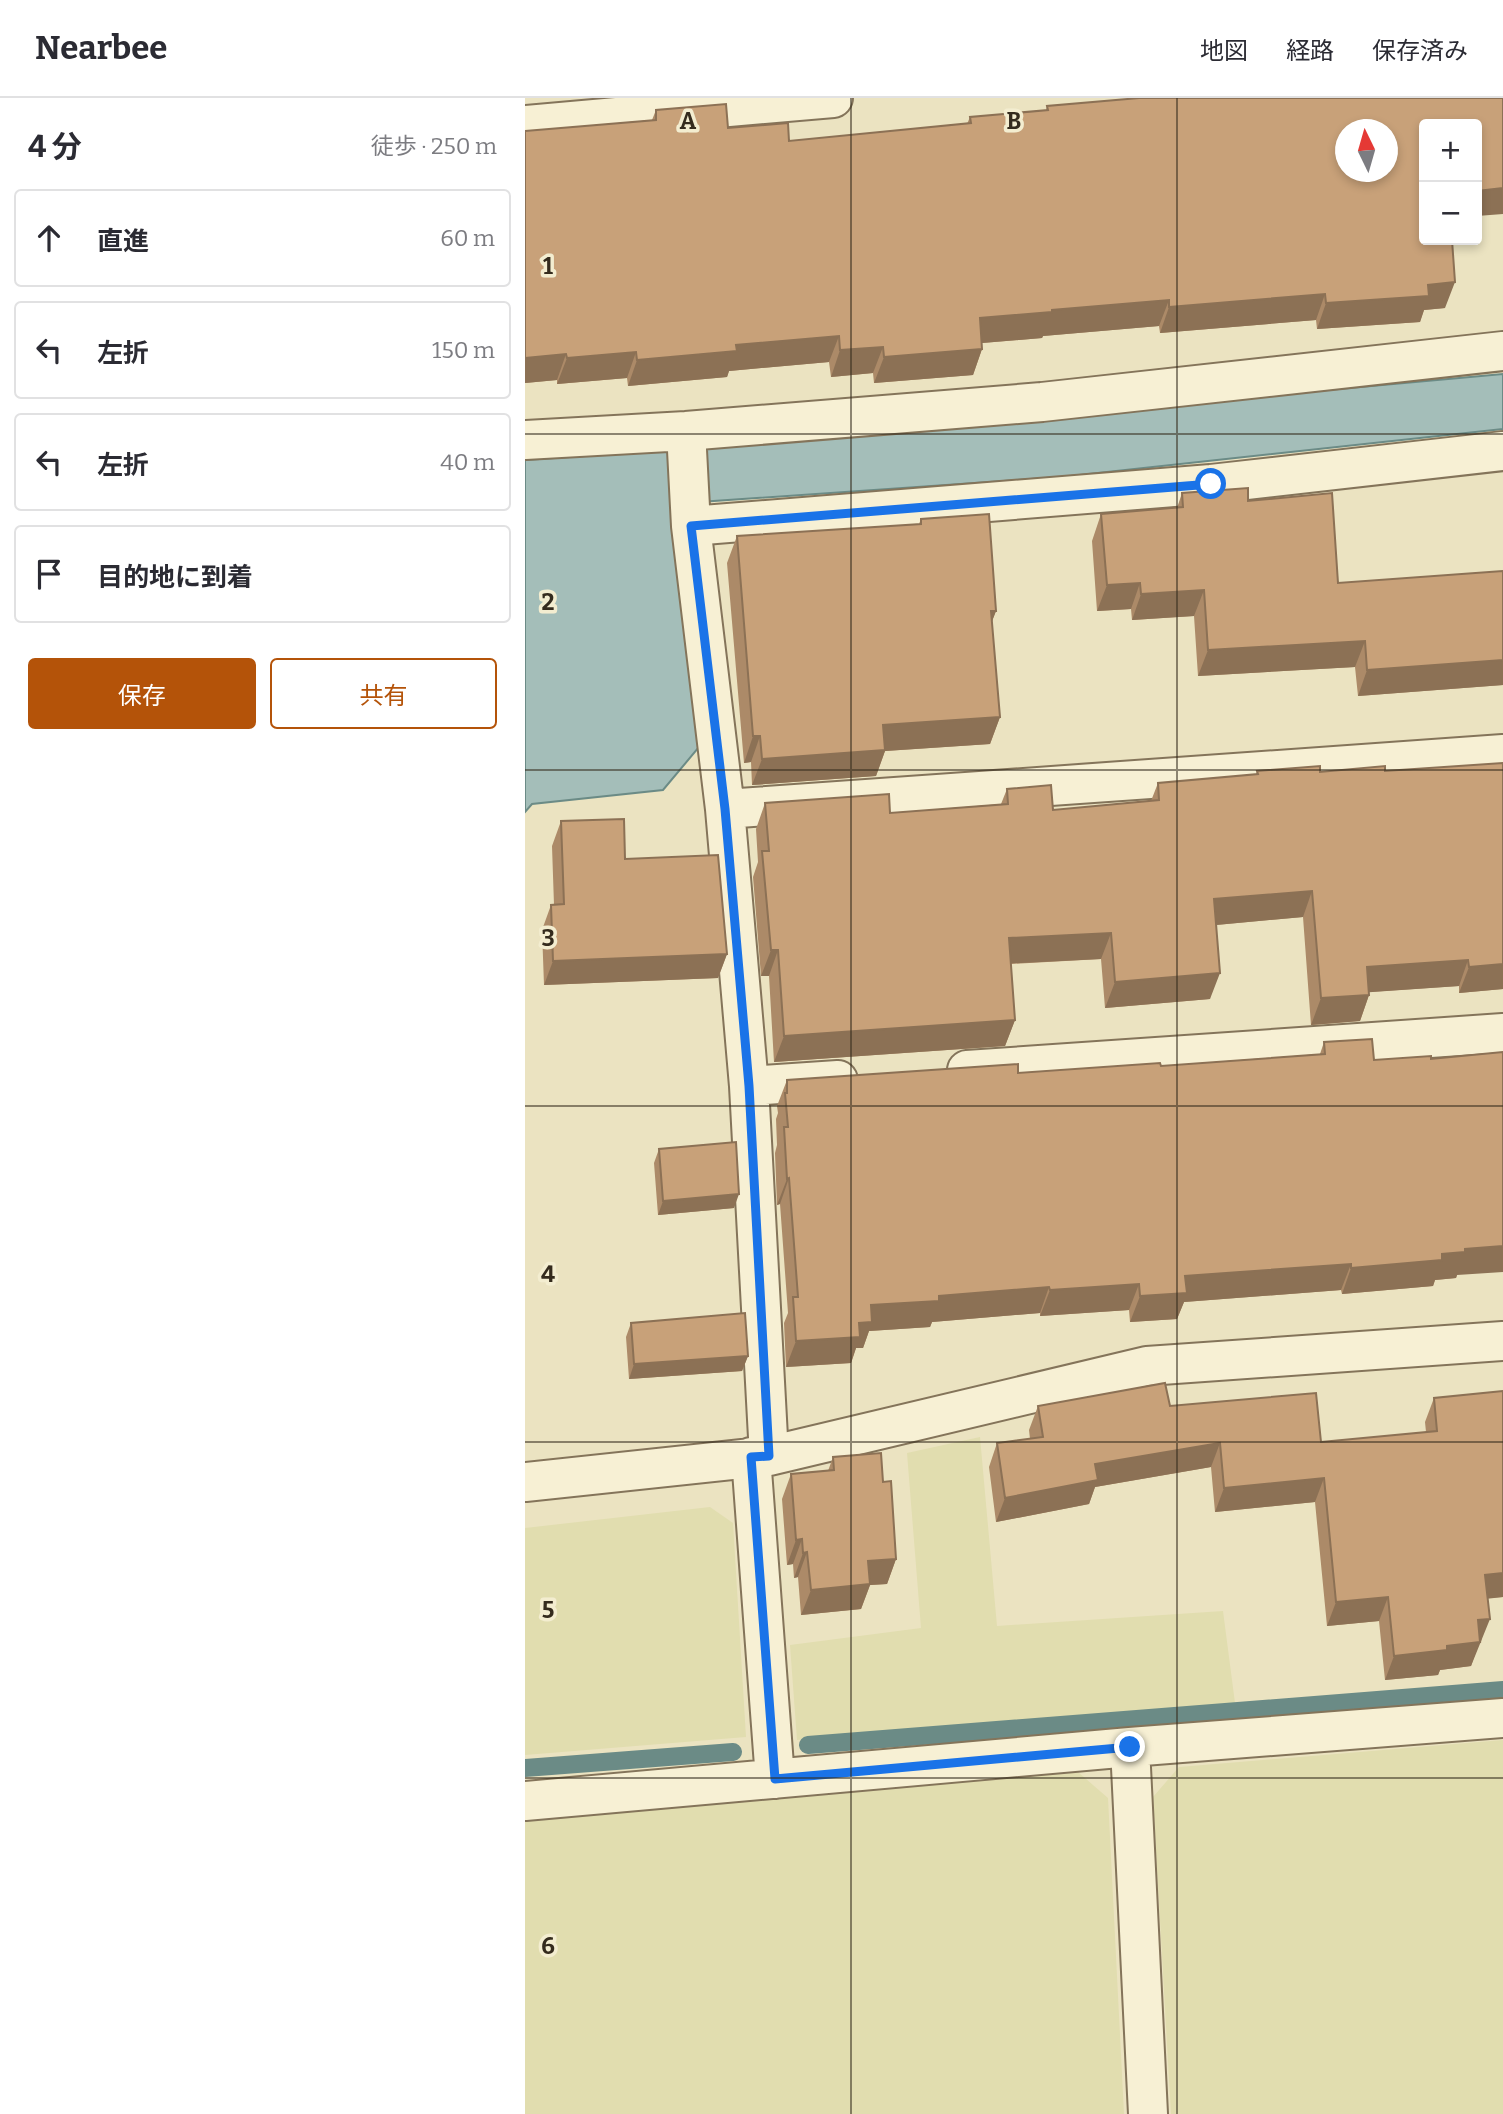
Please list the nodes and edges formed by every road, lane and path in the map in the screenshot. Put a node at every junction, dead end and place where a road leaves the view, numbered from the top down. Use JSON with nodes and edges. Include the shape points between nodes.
{"nodes":[{"id":1,"x":833,"y":98,"type":"edge"},
{"id":2,"x":525,"y":125,"type":"edge"},
{"id":3,"x":1503,"y":351,"type":"edge"},
{"id":4,"x":687,"y":438,"type":"junction"},
{"id":5,"x":525,"y":440,"type":"edge"},
{"id":6,"x":1503,"y":451,"type":"edge"},
{"id":7,"x":691,"y":519,"type":"junction"},
{"id":8,"x":1503,"y":754,"type":"edge"},
{"id":9,"x":725,"y":809,"type":"junction"},
{"id":10,"x":1503,"y":1032,"type":"edge"},
{"id":11,"x":930,"y":1073,"type":"edge"},
{"id":12,"x":875,"y":1077,"type":"edge"},
{"id":13,"x":749,"y":1086,"type":"junction"},
{"id":14,"x":1503,"y":1341,"type":"edge"},
{"id":15,"x":760,"y":1457,"type":"junction"},
{"id":16,"x":525,"y":1482,"type":"edge"},
{"id":17,"x":1503,"y":1718,"type":"edge"},
{"id":18,"x":1130,"y":1747,"type":"junction"},
{"id":19,"x":775,"y":1779,"type":"junction"},
{"id":20,"x":525,"y":1801,"type":"edge"},
{"id":21,"x":1148,"y":2114,"type":"edge"}],
"edges":[{"from":1,"to":2,"type":"street"},
{"from":3,"to":4,"type":"street"},
{"from":4,"to":5,"type":"street"},
{"from":4,"to":7,"type":"street"},
{"from":6,"to":7,"type":"street","via":[[1211,484]]},
{"from":7,"to":9,"type":"street"},
{"from":8,"to":9,"type":"street"},
{"from":9,"to":13,"type":"street"},
{"from":10,"to":11,"type":"street"},
{"from":12,"to":13,"type":"street"},
{"from":13,"to":15,"type":"street"},
{"from":14,"to":15,"type":"street","via":[[1147,1366]]},
{"from":15,"to":16,"type":"street"},
{"from":15,"to":19,"type":"street"},
{"from":17,"to":18,"type":"street"},
{"from":18,"to":19,"type":"street"},
{"from":18,"to":21,"type":"street"},
{"from":19,"to":20,"type":"street"}]}
